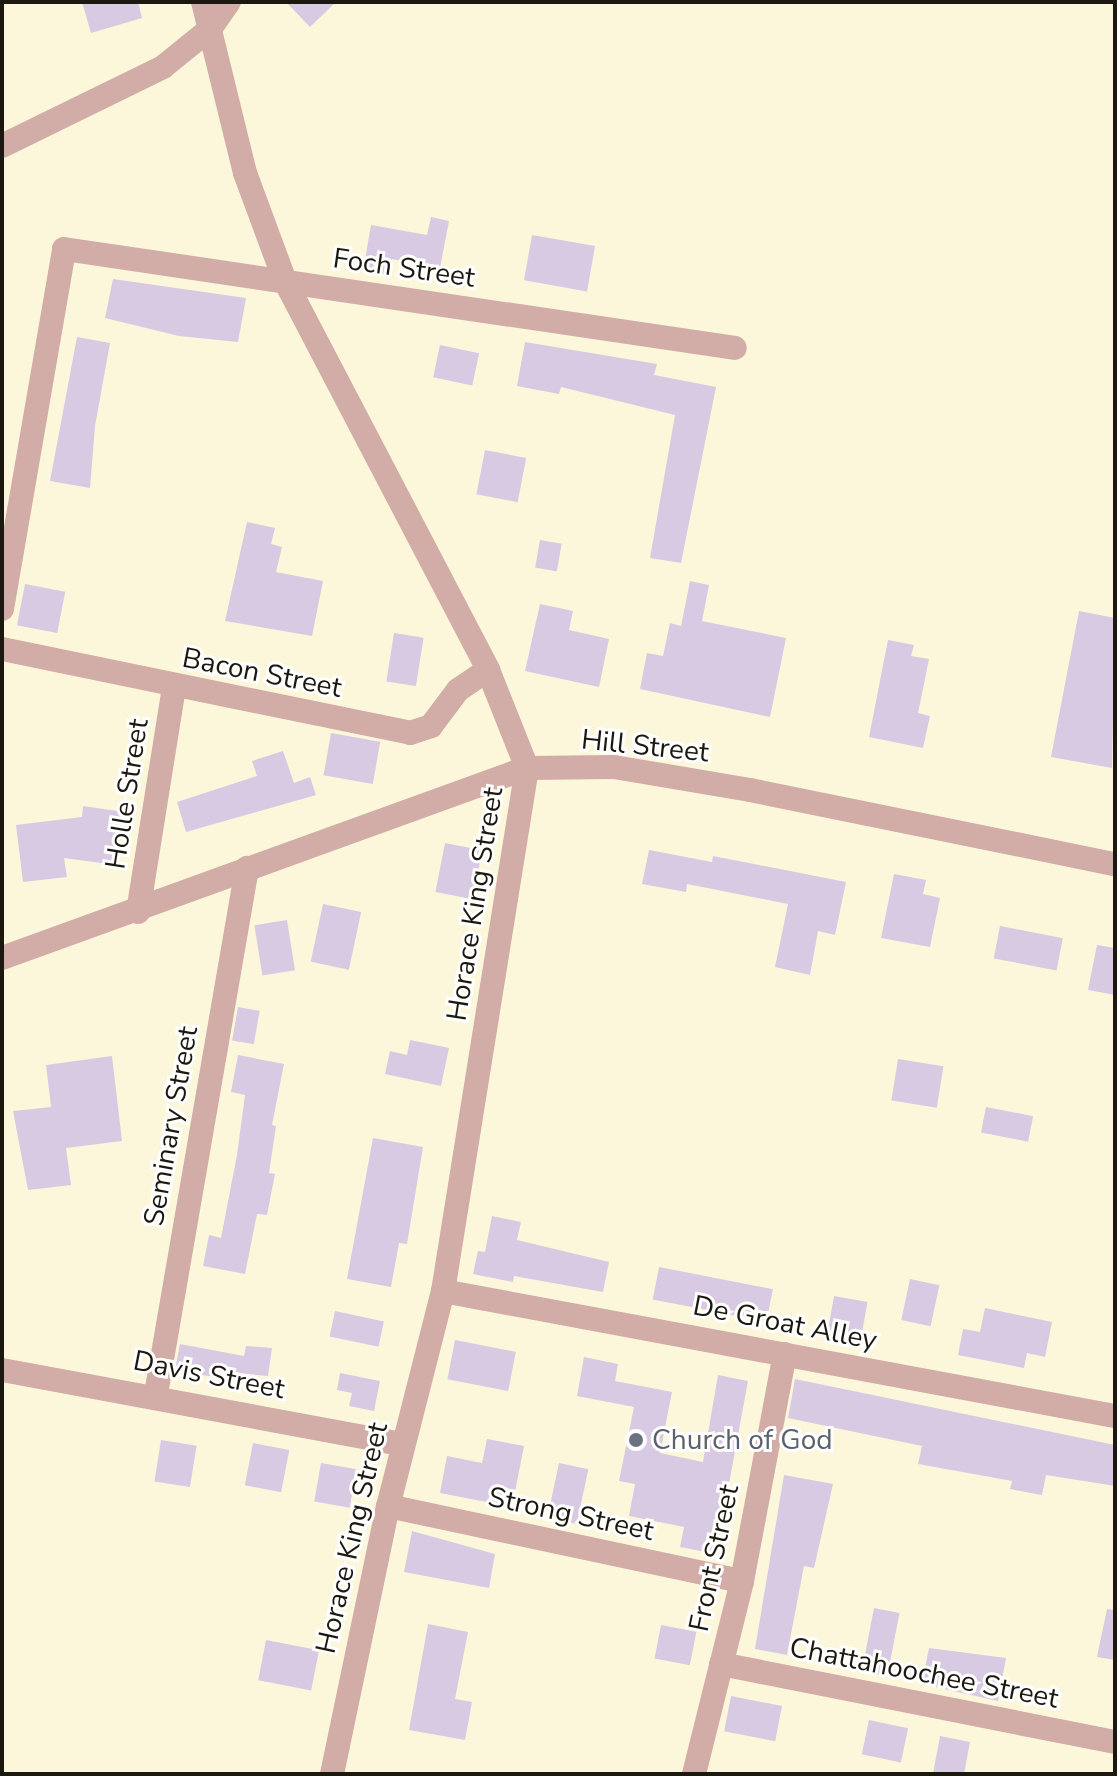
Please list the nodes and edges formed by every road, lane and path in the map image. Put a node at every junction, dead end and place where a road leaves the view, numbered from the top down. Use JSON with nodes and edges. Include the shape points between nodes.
{"nodes":[{"id":1,"x":203,"y":2,"type":"edge"},
{"id":2,"x":229,"y":2,"type":"edge"},
{"id":3,"x":210,"y":29,"type":"junction"},
{"id":4,"x":2,"y":146,"type":"edge"},
{"id":5,"x":285,"y":281,"type":"junction"},
{"id":6,"x":735,"y":348,"type":"dead end"},
{"id":7,"x":2,"y":609,"type":"edge"},
{"id":8,"x":2,"y":649,"type":"edge"},
{"id":9,"x":488,"y":670,"type":"junction"},
{"id":10,"x":174,"y":686,"type":"junction"},
{"id":11,"x":527,"y":768,"type":"junction"},
{"id":12,"x":1115,"y":864,"type":"edge"},
{"id":13,"x":247,"y":868,"type":"junction"},
{"id":14,"x":138,"y":912,"type":"junction"},
{"id":15,"x":2,"y":958,"type":"edge"},
{"id":16,"x":443,"y":1291,"type":"junction"},
{"id":17,"x":785,"y":1354,"type":"junction"},
{"id":18,"x":2,"y":1370,"type":"edge"},
{"id":19,"x":156,"y":1394,"type":"junction"},
{"id":20,"x":1115,"y":1416,"type":"edge"},
{"id":21,"x":403,"y":1444,"type":"junction"},
{"id":22,"x":388,"y":1506,"type":"junction"},
{"id":23,"x":742,"y":1581,"type":"junction"},
{"id":24,"x":721,"y":1664,"type":"junction"},
{"id":25,"x":1115,"y":1742,"type":"edge"},
{"id":26,"x":332,"y":1774,"type":"edge"},
{"id":27,"x":694,"y":1774,"type":"edge"}],
"edges":[{"from":1,"to":3,"type":"street","name":"Horace King Street"},
{"from":2,"to":3,"type":"street"},
{"from":3,"to":4,"type":"street","via":[[163,67]]},
{"from":3,"to":5,"type":"street","name":"Horace King Street","via":[[245,173]]},
{"from":5,"to":6,"type":"street","name":"Foch Street"},
{"from":5,"to":7,"type":"street","name":"Foch Street","via":[[64,249]]},
{"from":5,"to":9,"type":"street","name":"Horace King Street"},
{"from":8,"to":10,"type":"street","name":"Bacon Street"},
{"from":9,"to":10,"type":"street","name":"Bacon Street","via":[[458,690],[431,726],[410,733]]},
{"from":9,"to":11,"type":"street","name":"Horace King Street"},
{"from":10,"to":14,"type":"street","name":"Holle Street"},
{"from":11,"to":12,"type":"street","name":"Hill Street","via":[[614,767]]},
{"from":11,"to":13,"type":"street","name":"Hill Street"},
{"from":11,"to":16,"type":"street","name":"Horace King Street"},
{"from":13,"to":14,"type":"street","name":"Hill Street"},
{"from":13,"to":19,"type":"street","name":"Seminary Street"},
{"from":14,"to":15,"type":"street","name":"Hill Street"},
{"from":16,"to":17,"type":"street","name":"De Groat Alley"},
{"from":16,"to":21,"type":"street","name":"Horace King Street"},
{"from":17,"to":20,"type":"street","name":"De Groat Alley"},
{"from":17,"to":23,"type":"street","name":"Front Street"},
{"from":18,"to":19,"type":"street","name":"Davis Street"},
{"from":19,"to":21,"type":"street","name":"Davis Street"},
{"from":21,"to":22,"type":"street","name":"Horace King Street"},
{"from":22,"to":23,"type":"street","name":"Strong Street"},
{"from":22,"to":26,"type":"street","name":"Horace King Street"},
{"from":23,"to":24,"type":"street","name":"Front Street"},
{"from":24,"to":25,"type":"street","name":"Chattahoochee Street"},
{"from":24,"to":27,"type":"street","name":"Front Street"}]}
